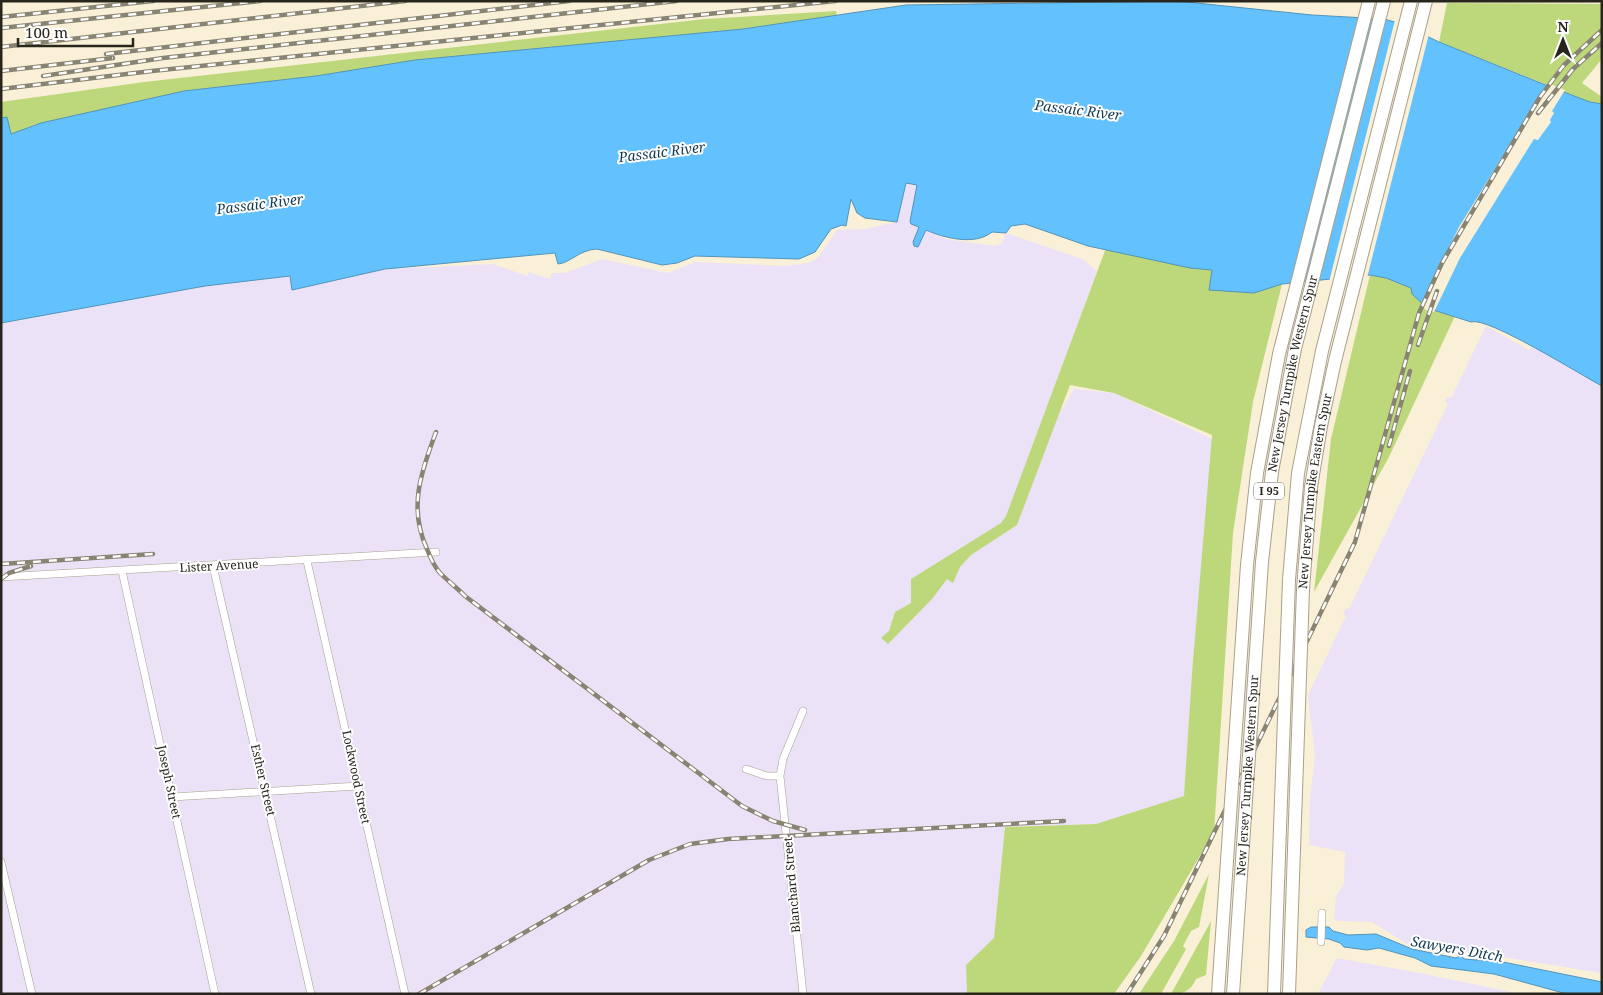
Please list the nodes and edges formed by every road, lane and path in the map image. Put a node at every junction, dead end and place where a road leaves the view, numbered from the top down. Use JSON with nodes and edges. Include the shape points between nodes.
{"nodes":[{"id":1,"x":1369,"y":1,"type":"edge"},
{"id":2,"x":1384,"y":1,"type":"edge"},
{"id":3,"x":1411,"y":1,"type":"edge"},
{"id":4,"x":1426,"y":1,"type":"edge"},
{"id":5,"x":436,"y":552,"type":"dead end"},
{"id":6,"x":308,"y":561,"type":"junction"},
{"id":7,"x":213,"y":566,"type":"junction"},
{"id":8,"x":122,"y":571,"type":"junction"},
{"id":9,"x":1,"y":577,"type":"edge"},
{"id":10,"x":802,"y":711,"type":"dead end"},
{"id":11,"x":746,"y":769,"type":"dead end"},
{"id":12,"x":780,"y":776,"type":"junction"},
{"id":13,"x":358,"y":786,"type":"junction"},
{"id":14,"x":266,"y":790,"type":"junction"},
{"id":15,"x":172,"y":797,"type":"junction"},
{"id":16,"x":1,"y":862,"type":"edge"},
{"id":17,"x":1322,"y":914,"type":"dead end"},
{"id":18,"x":1321,"y":942,"type":"dead end"},
{"id":19,"x":32,"y":994,"type":"edge"},
{"id":20,"x":215,"y":994,"type":"edge"},
{"id":21,"x":311,"y":994,"type":"edge"},
{"id":22,"x":405,"y":994,"type":"edge"},
{"id":23,"x":803,"y":994,"type":"edge"},
{"id":24,"x":1218,"y":994,"type":"edge"},
{"id":25,"x":1233,"y":994,"type":"edge"},
{"id":26,"x":1274,"y":994,"type":"edge"},
{"id":27,"x":1289,"y":994,"type":"edge"}],
"edges":[{"from":1,"to":24,"type":"highway","name":"New Jersey Turnpike Western Spur","number":"I 95","bridge":true,"via":[[1281,347],[1260,454],[1247,565]]},
{"from":2,"to":25,"type":"highway","name":"New Jersey Turnpike Western Spur","number":"I 95","bridge":true,"via":[[1297,341],[1272,472],[1260,582]]},
{"from":3,"to":26,"type":"highway","name":"New Jersey Turnpike Eastern Spur","number":"I 95","bridge":true,"via":[[1326,333],[1300,457],[1289,580]]},
{"from":4,"to":27,"type":"highway","name":"New Jersey Turnpike Eastern Spur","bridge":true,"via":[[1337,353],[1312,479],[1303,597]]},
{"from":5,"to":6,"type":"street","name":"Lister Avenue"},
{"from":6,"to":7,"type":"street","name":"Lister Avenue"},
{"from":6,"to":13,"type":"street","name":"Lockwood Street"},
{"from":7,"to":8,"type":"street","name":"Lister Avenue"},
{"from":7,"to":14,"type":"street","name":"Esther Street"},
{"from":8,"to":9,"type":"street","name":"Lister Avenue"},
{"from":8,"to":15,"type":"street","name":"Joseph Street"},
{"from":10,"to":12,"type":"street","name":"Blanchard Street","via":[[783,759]]},
{"from":11,"to":12,"type":"street","via":[[767,776]]},
{"from":12,"to":23,"type":"street","name":"Blanchard Street"},
{"from":13,"to":14,"type":"street"},
{"from":13,"to":22,"type":"street","name":"Lockwood Street"},
{"from":14,"to":15,"type":"street"},
{"from":14,"to":21,"type":"street","name":"Esther Street"},
{"from":15,"to":20,"type":"street","name":"Joseph Street"},
{"from":16,"to":19,"type":"street"},
{"from":17,"to":18,"type":"street"}]}
